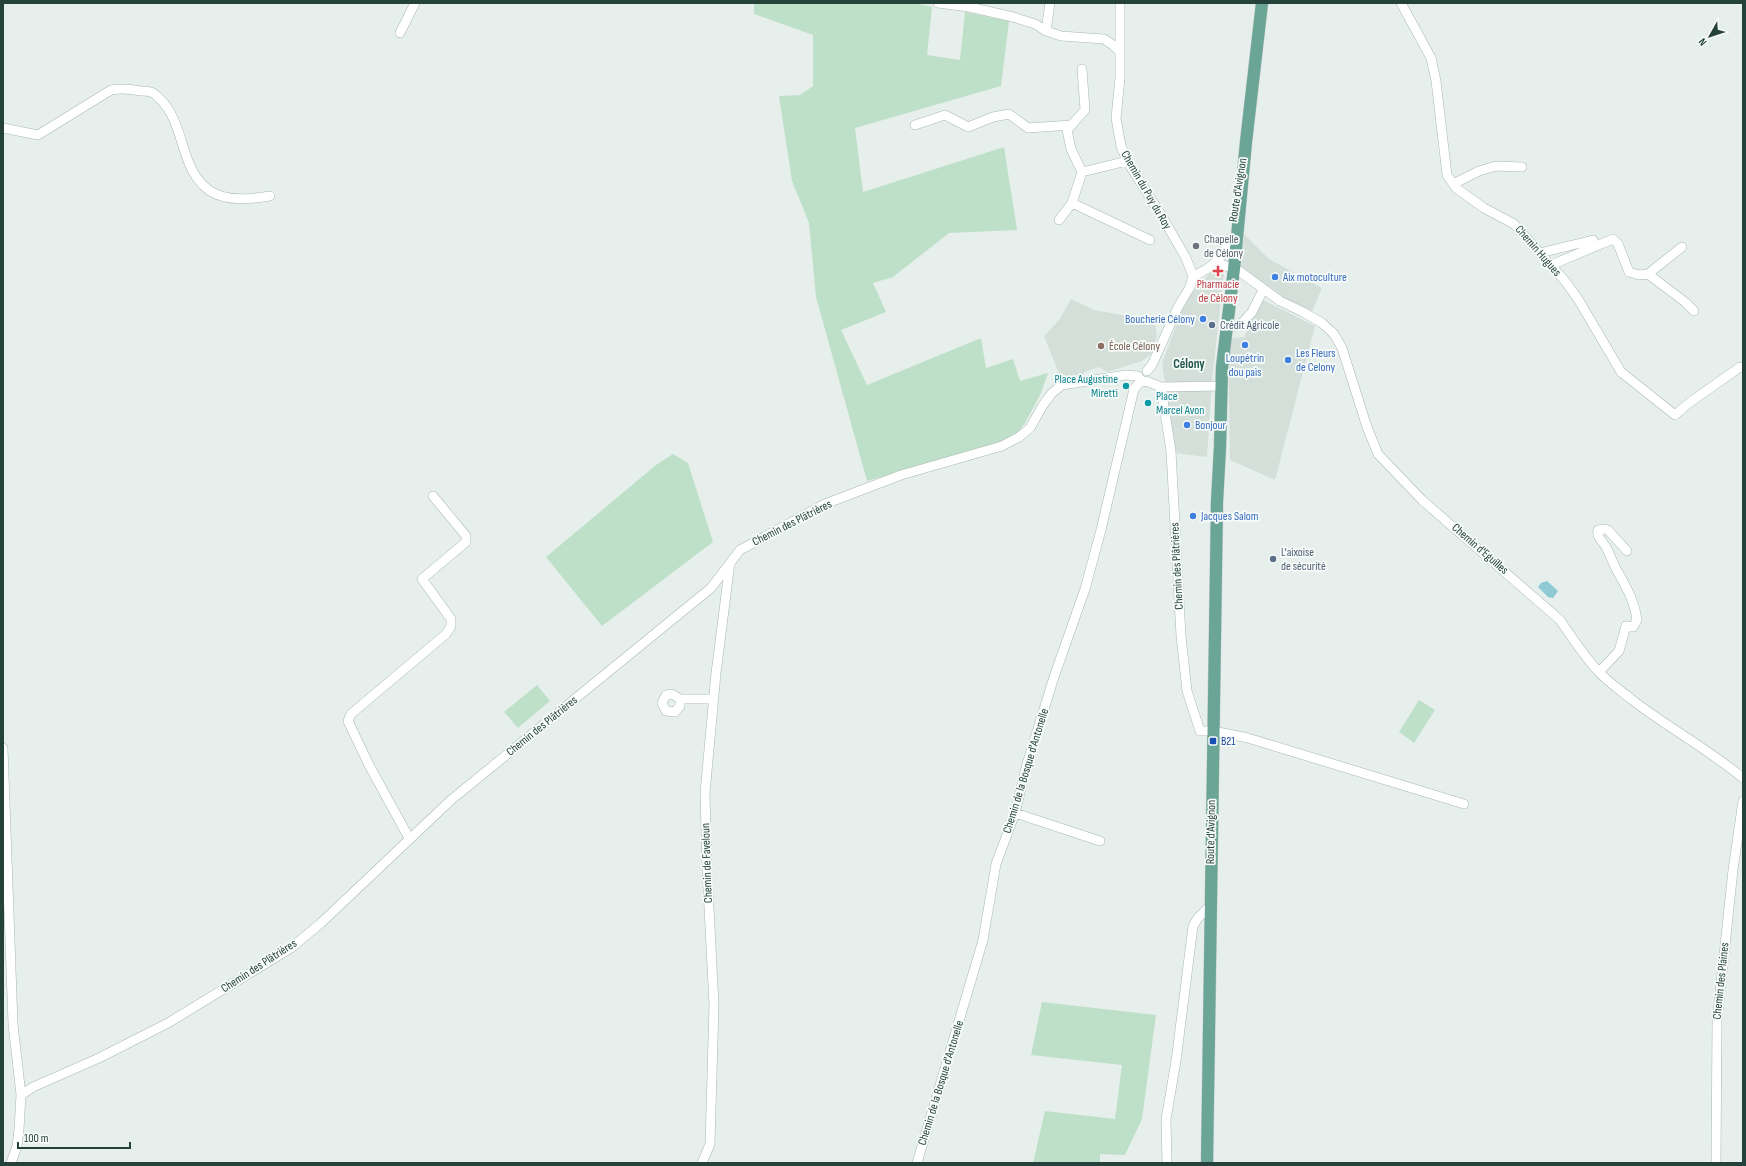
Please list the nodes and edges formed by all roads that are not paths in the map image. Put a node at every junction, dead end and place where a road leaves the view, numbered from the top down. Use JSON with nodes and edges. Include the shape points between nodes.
{"nodes":[{"id":1,"x":415,"y":3,"type":"edge"},
{"id":2,"x":938,"y":3,"type":"edge"},
{"id":3,"x":1050,"y":3,"type":"edge"},
{"id":4,"x":1120,"y":3,"type":"edge"},
{"id":5,"x":1262,"y":3,"type":"edge"},
{"id":6,"x":1401,"y":3,"type":"edge"},
{"id":7,"x":1046,"y":31,"type":"junction"},
{"id":8,"x":400,"y":33,"type":"dead end"},
{"id":9,"x":1120,"y":52,"type":"junction"},
{"id":10,"x":1082,"y":69,"type":"dead end"},
{"id":11,"x":915,"y":125,"type":"dead end"},
{"id":12,"x":1072,"y":125,"type":"junction"},
{"id":13,"x":3,"y":128,"type":"edge"},
{"id":14,"x":1246,"y":142,"type":"junction"},
{"id":15,"x":1127,"y":161,"type":"junction"},
{"id":16,"x":1522,"y":167,"type":"dead end"},
{"id":17,"x":1082,"y":172,"type":"junction"},
{"id":18,"x":1453,"y":184,"type":"junction"},
{"id":19,"x":270,"y":196,"type":"dead end"},
{"id":20,"x":1072,"y":203,"type":"junction"},
{"id":21,"x":1059,"y":220,"type":"dead end"},
{"id":22,"x":1231,"y":238,"type":"junction"},
{"id":23,"x":1150,"y":240,"type":"dead end"},
{"id":24,"x":1593,"y":240,"type":"dead end"},
{"id":25,"x":1682,"y":247,"type":"dead end"},
{"id":26,"x":1540,"y":253,"type":"junction"},
{"id":27,"x":1550,"y":265,"type":"junction"},
{"id":28,"x":1213,"y":266,"type":"junction"},
{"id":29,"x":1231,"y":268,"type":"junction"},
{"id":30,"x":1648,"y":274,"type":"junction"},
{"id":31,"x":1193,"y":276,"type":"junction"},
{"id":32,"x":1263,"y":290,"type":"junction"},
{"id":33,"x":1694,"y":312,"type":"dead end"},
{"id":34,"x":1226,"y":328,"type":"junction"},
{"id":35,"x":1743,"y":368,"type":"edge"},
{"id":36,"x":1142,"y":379,"type":"junction"},
{"id":37,"x":1219,"y":386,"type":"junction"},
{"id":38,"x":1161,"y":387,"type":"junction"},
{"id":39,"x":434,"y":496,"type":"dead end"},
{"id":40,"x":1627,"y":551,"type":"dead end"},
{"id":41,"x":730,"y":563,"type":"junction"},
{"id":42,"x":1599,"y":672,"type":"junction"},
{"id":43,"x":680,"y":699,"type":"dead end"},
{"id":44,"x":714,"y":699,"type":"junction"},
{"id":45,"x":1212,"y":731,"type":"junction"},
{"id":46,"x":3,"y":748,"type":"edge"},
{"id":47,"x":1743,"y":778,"type":"edge"},
{"id":48,"x":1743,"y":801,"type":"edge"},
{"id":49,"x":1464,"y":804,"type":"dead end"},
{"id":50,"x":1015,"y":813,"type":"junction"},
{"id":51,"x":409,"y":838,"type":"junction"},
{"id":52,"x":1100,"y":841,"type":"dead end"},
{"id":53,"x":1209,"y":907,"type":"junction"},
{"id":54,"x":21,"y":1095,"type":"junction"},
{"id":55,"x":11,"y":1163,"type":"edge"},
{"id":56,"x":702,"y":1163,"type":"edge"},
{"id":57,"x":917,"y":1163,"type":"edge"},
{"id":58,"x":1167,"y":1163,"type":"edge"},
{"id":59,"x":1207,"y":1163,"type":"edge"},
{"id":60,"x":1716,"y":1163,"type":"edge"}],
"edges":[{"from":1,"to":8,"type":"street"},
{"from":2,"to":7,"type":"street","via":[[1012,17],[1035,24]]},
{"from":3,"to":7,"type":"street"},
{"from":4,"to":9,"type":"street","name":"Chemin du Puy du Roy"},
{"from":5,"to":14,"type":"main road","name":"Route d'Avignon"},
{"from":6,"to":18,"type":"street","name":"Chemin Hugues","via":[[1431,58],[1447,175]]},
{"from":7,"to":9,"type":"street","via":[[1061,36],[1104,39]]},
{"from":9,"to":15,"type":"street","name":"Chemin du Puy du Roy","via":[[1116,118],[1121,146]]},
{"from":10,"to":12,"type":"street","via":[[1085,110]]},
{"from":11,"to":12,"type":"street","via":[[945,115],[968,127],[993,116],[1009,114],[1028,128]]},
{"from":12,"to":17,"type":"street","via":[[1067,130],[1071,149]]},
{"from":13,"to":19,"type":"street","via":[[38,135],[111,90],[124,87],[153,93],[167,106],[176,122],[189,162],[199,180],[211,192],[227,197],[251,199]]},
{"from":14,"to":22,"type":"main road","name":"Route d'Avignon"},
{"from":14,"to":29,"type":"main road","name":"Route d'Avignon"},
{"from":15,"to":17,"type":"street"},
{"from":15,"to":31,"type":"street","name":"Chemin du Puy du Roy","via":[[1186,258]]},
{"from":16,"to":18,"type":"street","via":[[1496,166]]},
{"from":17,"to":20,"type":"street"},
{"from":18,"to":26,"type":"street","name":"Chemin Hugues","via":[[1484,208],[1514,224]]},
{"from":20,"to":21,"type":"street"},
{"from":20,"to":23,"type":"street"},
{"from":22,"to":28,"type":"street"},
{"from":22,"to":29,"type":"main road","name":"Route d'Avignon"},
{"from":24,"to":26,"type":"street"},
{"from":25,"to":30,"type":"street"},
{"from":26,"to":27,"type":"street","name":"Chemin Hugues"},
{"from":27,"to":30,"type":"street","via":[[1613,238],[1629,272],[1638,275]]},
{"from":27,"to":35,"type":"street","name":"Chemin Hugues","via":[[1578,300],[1621,372],[1675,415],[1740,367]]},
{"from":28,"to":29,"type":"street","via":[[1221,264]]},
{"from":28,"to":31,"type":"street"},
{"from":29,"to":32,"type":"street","name":"Chemin d'Eguilles"},
{"from":29,"to":34,"type":"main road","name":"Route d'Avignon"},
{"from":29,"to":37,"type":"main road","name":"Route d'Avignon","via":[[1217,350]]},
{"from":30,"to":33,"type":"street"},
{"from":31,"to":36,"type":"street","via":[[1152,366],[1147,371],[1140,371]]},
{"from":32,"to":34,"type":"street","via":[[1252,312],[1240,325]]},
{"from":32,"to":42,"type":"street","name":"Chemin d'Eguilles","via":[[1322,323],[1334,334],[1342,348],[1366,427],[1378,454],[1422,500],[1560,620]]},
{"from":34,"to":37,"type":"main road","name":"Route d'Avignon"},
{"from":36,"to":38,"type":"street"},
{"from":36,"to":41,"type":"street","name":"Chemin des Plâtrières","via":[[1126,375],[1062,385],[1048,399],[1030,428],[1002,446],[901,475],[826,504],[740,550]]},
{"from":36,"to":50,"type":"street","name":"Chemin de la Bosque d'Antonelle","via":[[1134,389],[1085,589],[1054,677]]},
{"from":37,"to":38,"type":"street"},
{"from":37,"to":45,"type":"main road","name":"Route d'Avignon"},
{"from":38,"to":45,"type":"street","name":"Chemin des Plâtrières","via":[[1171,451],[1181,636],[1187,691],[1200,731]]},
{"from":39,"to":51,"type":"street","via":[[466,536],[466,542],[422,579],[451,619],[451,626],[446,634],[351,714],[348,721]]},
{"from":40,"to":42,"type":"street","via":[[1608,530],[1598,530],[1599,538],[1628,588],[1637,620],[1633,627],[1626,626],[1619,650]]},
{"from":41,"to":44,"type":"street","name":"Chemin de Faveloun"},
{"from":41,"to":51,"type":"street","name":"Chemin des Plâtrières","via":[[711,588],[451,800]]},
{"from":42,"to":47,"type":"street","name":"Chemin d'Eguilles","via":[[1639,705],[1724,762]]},
{"from":43,"to":44,"type":"street"},
{"from":44,"to":56,"type":"street","name":"Chemin de Faveloun","via":[[705,793],[714,1013],[710,1144]]},
{"from":45,"to":49,"type":"street","via":[[1248,738]]},
{"from":45,"to":53,"type":"main road","name":"Route d'Avignon"},
{"from":46,"to":54,"type":"street","via":[[13,1024]]},
{"from":48,"to":60,"type":"street","name":"Chemin des Plaines","via":[[1717,1021]]},
{"from":50,"to":52,"type":"street"},
{"from":50,"to":57,"type":"street","name":"Chemin de la Bosque d'Antonelle","via":[[996,864],[983,940]]},
{"from":51,"to":54,"type":"street","name":"Chemin des Plâtrières","via":[[321,923],[291,948],[168,1023]]},
{"from":53,"to":58,"type":"street","via":[[1193,926],[1166,1119]]},
{"from":53,"to":59,"type":"main road","name":"Route d'Avignon"},
{"from":54,"to":55,"type":"street","via":[[20,1129]]}]}
